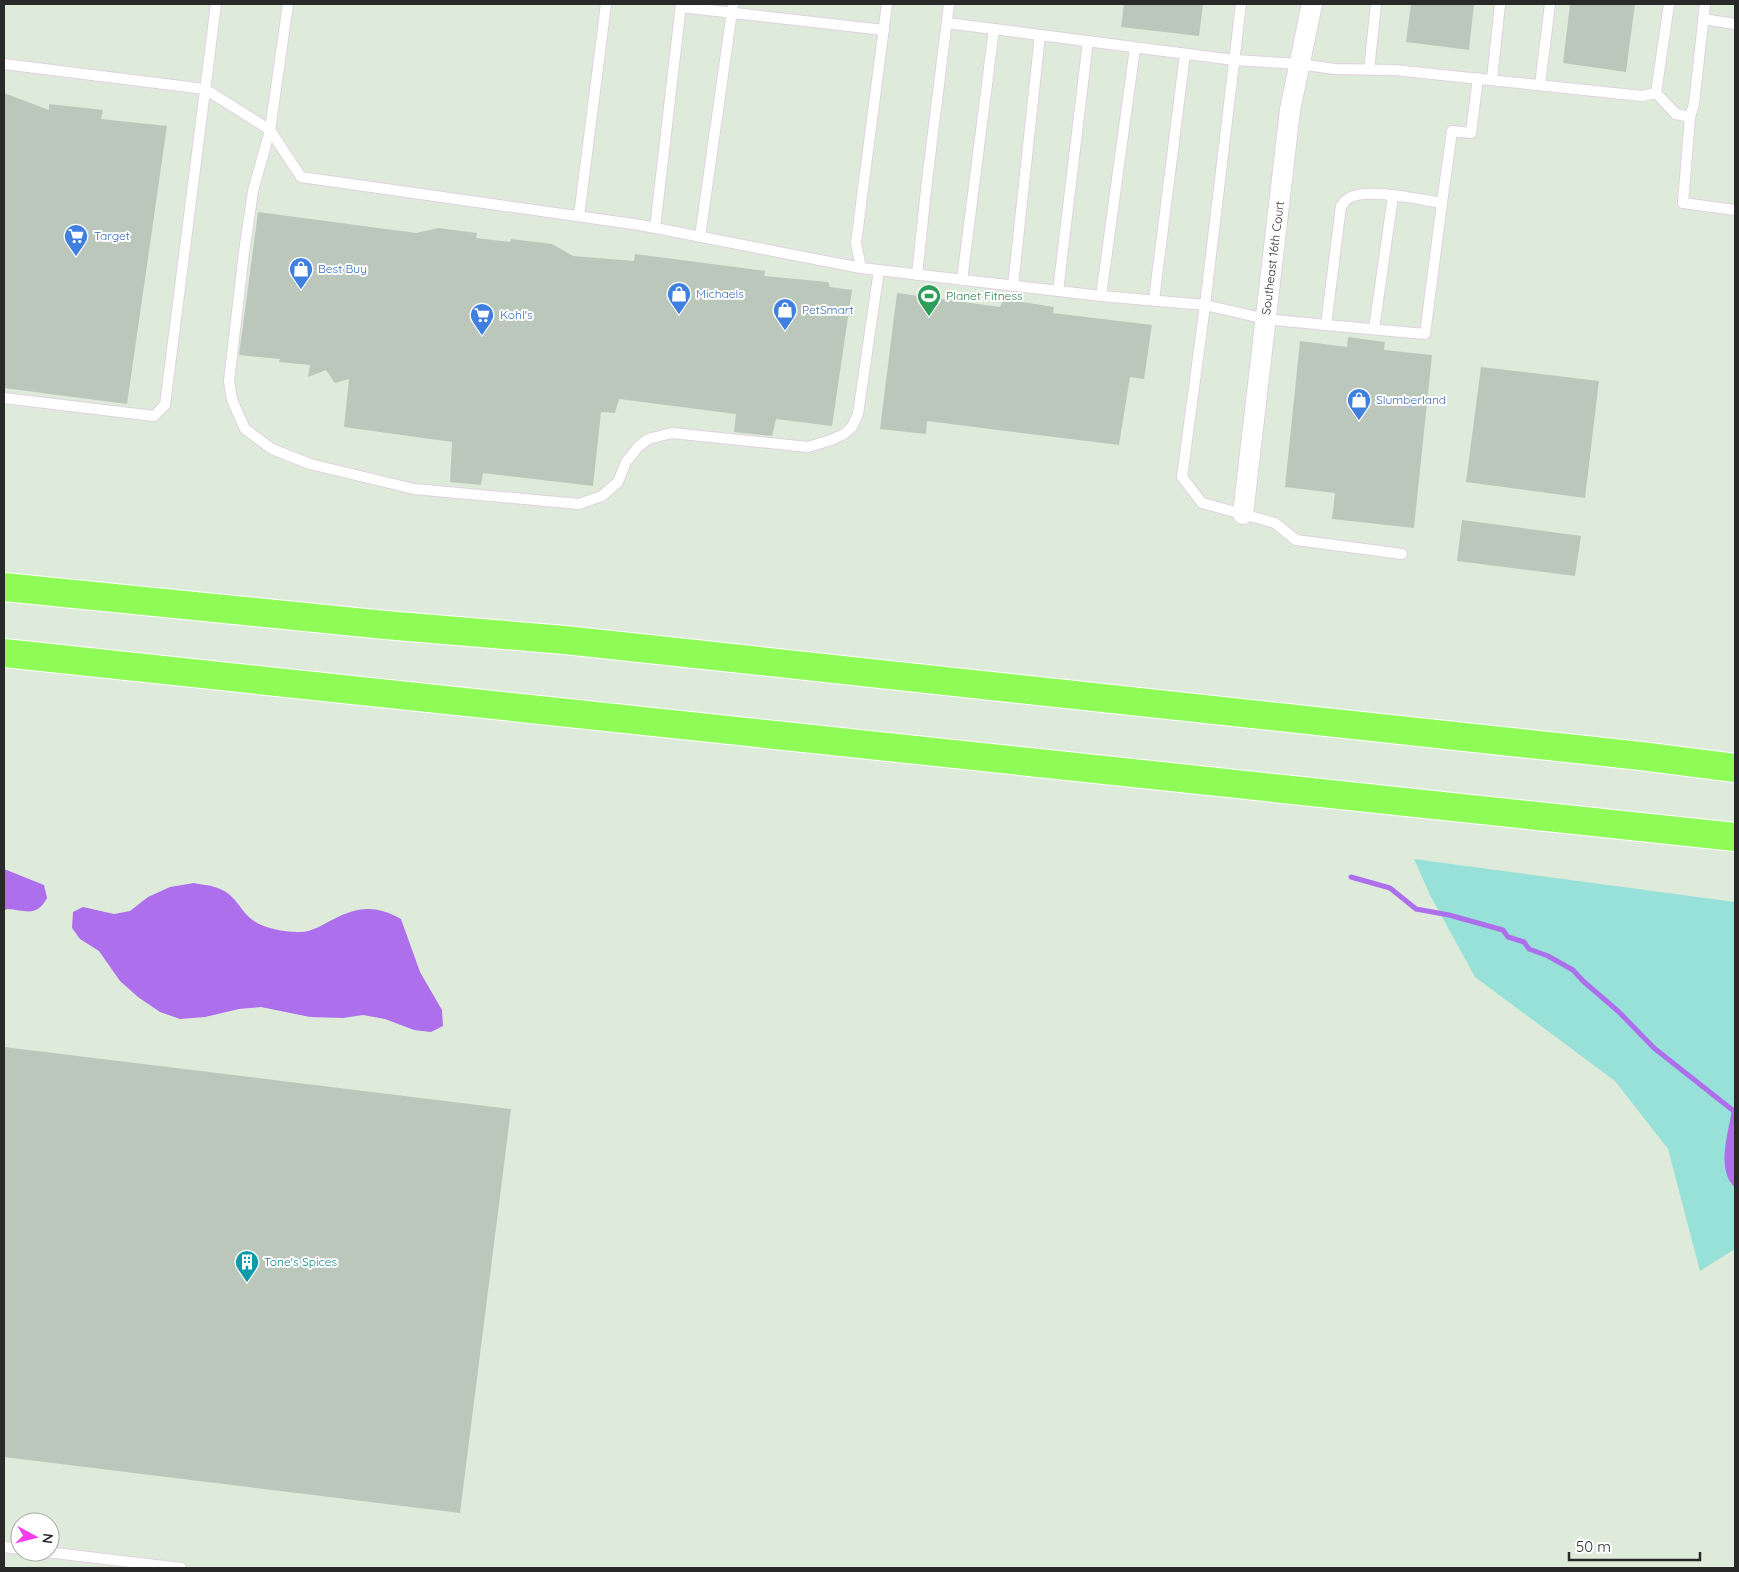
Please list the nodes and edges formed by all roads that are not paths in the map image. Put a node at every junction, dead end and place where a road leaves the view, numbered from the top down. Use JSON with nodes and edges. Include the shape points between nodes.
{"nodes":[{"id":1,"x":216,"y":4,"type":"edge"},
{"id":2,"x":288,"y":4,"type":"edge"},
{"id":3,"x":606,"y":4,"type":"edge"},
{"id":4,"x":887,"y":4,"type":"edge"},
{"id":5,"x":949,"y":4,"type":"edge"},
{"id":6,"x":1241,"y":4,"type":"edge"},
{"id":7,"x":1312,"y":4,"type":"edge"},
{"id":8,"x":1376,"y":4,"type":"edge"},
{"id":9,"x":1500,"y":4,"type":"edge"},
{"id":10,"x":1550,"y":4,"type":"edge"},
{"id":11,"x":1669,"y":4,"type":"edge"},
{"id":12,"x":1705,"y":4,"type":"edge"},
{"id":13,"x":681,"y":5,"type":"edge"},
{"id":14,"x":732,"y":8,"type":"edge"},
{"id":15,"x":1704,"y":19,"type":"junction"},
{"id":16,"x":947,"y":23,"type":"junction"},
{"id":17,"x":1735,"y":24,"type":"edge"},
{"id":18,"x":994,"y":29,"type":"junction"},
{"id":19,"x":884,"y":30,"type":"junction"},
{"id":20,"x":1040,"y":35,"type":"junction"},
{"id":21,"x":1088,"y":41,"type":"junction"},
{"id":22,"x":1135,"y":48,"type":"junction"},
{"id":23,"x":1185,"y":54,"type":"junction"},
{"id":24,"x":1234,"y":60,"type":"junction"},
{"id":25,"x":4,"y":64,"type":"edge"},
{"id":26,"x":1300,"y":64,"type":"junction"},
{"id":27,"x":1369,"y":70,"type":"junction"},
{"id":28,"x":1478,"y":78,"type":"junction"},
{"id":29,"x":1492,"y":79,"type":"junction"},
{"id":30,"x":1540,"y":85,"type":"junction"},
{"id":31,"x":205,"y":88,"type":"junction"},
{"id":32,"x":1656,"y":93,"type":"junction"},
{"id":33,"x":1690,"y":117,"type":"junction"},
{"id":34,"x":270,"y":130,"type":"junction"},
{"id":35,"x":1393,"y":196,"type":"junction"},
{"id":36,"x":1442,"y":203,"type":"junction"},
{"id":37,"x":1735,"y":210,"type":"edge"},
{"id":38,"x":579,"y":216,"type":"junction"},
{"id":39,"x":655,"y":228,"type":"junction"},
{"id":40,"x":700,"y":237,"type":"junction"},
{"id":41,"x":861,"y":268,"type":"junction"},
{"id":42,"x":879,"y":270,"type":"junction"},
{"id":43,"x":917,"y":275,"type":"junction"},
{"id":44,"x":962,"y":280,"type":"junction"},
{"id":45,"x":1013,"y":286,"type":"junction"},
{"id":46,"x":1058,"y":291,"type":"junction"},
{"id":47,"x":1101,"y":296,"type":"junction"},
{"id":48,"x":1154,"y":300,"type":"junction"},
{"id":49,"x":1205,"y":305,"type":"junction"},
{"id":50,"x":1266,"y":319,"type":"junction"},
{"id":51,"x":1326,"y":325,"type":"junction"},
{"id":52,"x":1374,"y":330,"type":"junction"},
{"id":53,"x":4,"y":398,"type":"edge"},
{"id":54,"x":1243,"y":514,"type":"junction"},
{"id":55,"x":1402,"y":554,"type":"dead end"},
{"id":56,"x":4,"y":587,"type":"edge"},
{"id":57,"x":4,"y":653,"type":"edge"},
{"id":58,"x":1735,"y":768,"type":"edge"},
{"id":59,"x":1735,"y":837,"type":"edge"},
{"id":60,"x":60,"y":1554,"type":"edge"},
{"id":61,"x":181,"y":1568,"type":"edge"}],
"edges":[{"from":1,"to":31,"type":"lane"},
{"from":2,"to":34,"type":"lane"},
{"from":3,"to":38,"type":"lane"},
{"from":4,"to":19,"type":"lane"},
{"from":5,"to":16,"type":"lane"},
{"from":6,"to":24,"type":"lane"},
{"from":7,"to":26,"type":"street","name":"Southeast 16th Court"},
{"from":8,"to":27,"type":"lane"},
{"from":9,"to":29,"type":"lane"},
{"from":10,"to":30,"type":"lane"},
{"from":11,"to":32,"type":"lane"},
{"from":12,"to":15,"type":"lane"},
{"from":13,"to":14,"type":"lane"},
{"from":13,"to":39,"type":"lane"},
{"from":14,"to":19,"type":"lane"},
{"from":14,"to":40,"type":"lane"},
{"from":15,"to":17,"type":"lane"},
{"from":15,"to":33,"type":"lane"},
{"from":16,"to":18,"type":"lane"},
{"from":16,"to":43,"type":"lane"},
{"from":18,"to":20,"type":"lane"},
{"from":18,"to":44,"type":"lane"},
{"from":19,"to":41,"type":"lane","via":[[856,243]]},
{"from":20,"to":21,"type":"lane"},
{"from":20,"to":45,"type":"lane"},
{"from":21,"to":22,"type":"lane"},
{"from":21,"to":46,"type":"lane"},
{"from":22,"to":23,"type":"lane"},
{"from":22,"to":47,"type":"lane"},
{"from":23,"to":24,"type":"lane"},
{"from":23,"to":48,"type":"lane"},
{"from":24,"to":26,"type":"lane"},
{"from":24,"to":49,"type":"lane"},
{"from":25,"to":31,"type":"lane"},
{"from":26,"to":27,"type":"lane"},
{"from":26,"to":50,"type":"street","name":"Southeast 16th Court","via":[[1290,110]]},
{"from":27,"to":28,"type":"lane"},
{"from":28,"to":29,"type":"lane"},
{"from":28,"to":36,"type":"lane","via":[[1471,133],[1452,131]]},
{"from":29,"to":30,"type":"lane"},
{"from":30,"to":32,"type":"lane","via":[[1642,96]]},
{"from":31,"to":34,"type":"lane"},
{"from":31,"to":53,"type":"lane","via":[[165,405],[154,416]]},
{"from":32,"to":33,"type":"lane","via":[[1676,114]]},
{"from":33,"to":37,"type":"lane","via":[[1683,203]]},
{"from":34,"to":38,"type":"lane","via":[[301,177]]},
{"from":34,"to":42,"type":"lane","via":[[253,191],[244,252],[229,381],[232,400],[245,429],[272,449],[310,464],[414,489],[579,504],[602,496],[618,482],[626,462],[648,439],[672,433],[808,447],[832,440],[852,427],[858,414]]},
{"from":35,"to":36,"type":"lane"},
{"from":35,"to":51,"type":"lane","via":[[1357,194],[1341,206]]},
{"from":35,"to":52,"type":"lane"},
{"from":36,"to":52,"type":"lane","via":[[1426,334]]},
{"from":38,"to":39,"type":"lane"},
{"from":39,"to":40,"type":"lane"},
{"from":40,"to":41,"type":"lane"},
{"from":41,"to":42,"type":"lane"},
{"from":42,"to":43,"type":"lane"},
{"from":43,"to":44,"type":"lane"},
{"from":44,"to":45,"type":"lane"},
{"from":45,"to":46,"type":"lane"},
{"from":46,"to":47,"type":"lane"},
{"from":47,"to":48,"type":"lane"},
{"from":48,"to":49,"type":"lane"},
{"from":49,"to":50,"type":"lane"},
{"from":49,"to":54,"type":"lane","via":[[1182,477],[1202,503]]},
{"from":50,"to":51,"type":"lane"},
{"from":50,"to":54,"type":"street","name":"Southeast 16th Court"},
{"from":51,"to":52,"type":"lane"},
{"from":54,"to":55,"type":"lane","via":[[1275,523],[1296,540]]},
{"from":56,"to":58,"type":"highway","via":[[565,640]]},
{"from":57,"to":59,"type":"highway"},
{"from":60,"to":61,"type":"lane"}]}
